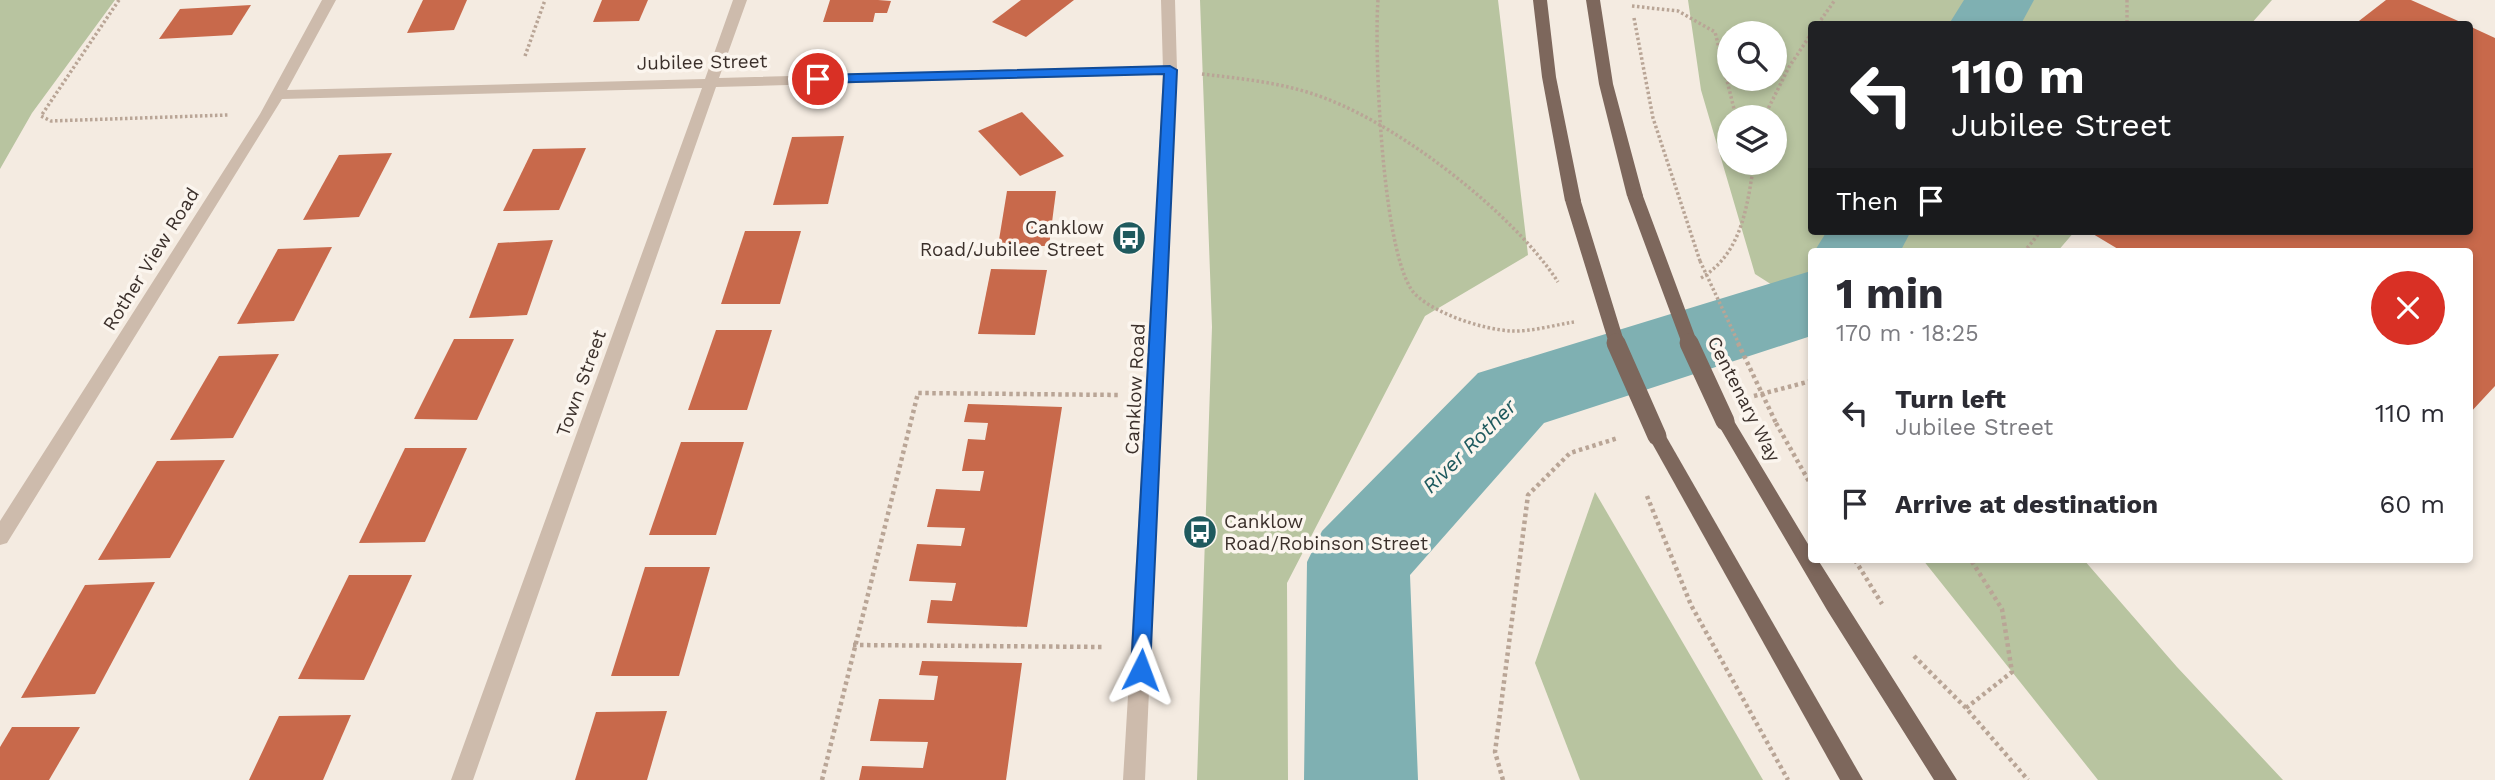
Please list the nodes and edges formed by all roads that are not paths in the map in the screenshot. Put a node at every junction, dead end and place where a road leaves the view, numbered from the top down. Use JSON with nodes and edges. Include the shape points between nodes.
{"nodes":[{"id":1,"x":329,"y":0,"type":"edge"},
{"id":2,"x":740,"y":0,"type":"edge"},
{"id":3,"x":1168,"y":0,"type":"edge"},
{"id":4,"x":1540,"y":0,"type":"edge"},
{"id":5,"x":1593,"y":0,"type":"edge"},
{"id":6,"x":1170,"y":70,"type":"junction"},
{"id":7,"x":710,"y":81,"type":"junction"},
{"id":8,"x":277,"y":95,"type":"junction"},
{"id":9,"x":0,"y":537,"type":"edge"},
{"id":10,"x":1808,"y":560,"type":"edge"},
{"id":11,"x":1810,"y":563,"type":"edge"},
{"id":12,"x":462,"y":780,"type":"edge"},
{"id":13,"x":1134,"y":780,"type":"edge"},
{"id":14,"x":1852,"y":780,"type":"edge"},
{"id":15,"x":1945,"y":780,"type":"edge"}],
"edges":[{"from":1,"to":8,"type":"street","name":"Rother View Road"},
{"from":2,"to":7,"type":"street","name":"Town Street"},
{"from":3,"to":6,"type":"street","name":"Canklow Road"},
{"from":4,"to":14,"type":"main road","bridge":true,"via":[[1549,77],[1573,201],[1612,332],[1657,436]]},
{"from":5,"to":10,"type":"main road","name":"Centenary Way","bridge":true,"via":[[1606,84],[1635,197],[1681,325],[1725,421]]},
{"from":6,"to":7,"type":"street","name":"Jubilee Street"},
{"from":6,"to":13,"type":"street","name":"Canklow Road","via":[[1157,396]]},
{"from":7,"to":8,"type":"street","name":"Jubilee Street"},
{"from":7,"to":12,"type":"street","name":"Town Street"},
{"from":8,"to":9,"type":"street","name":"Rother View Road"},
{"from":11,"to":15,"type":"main road","name":"Centenary Way","bridge":true}]}
